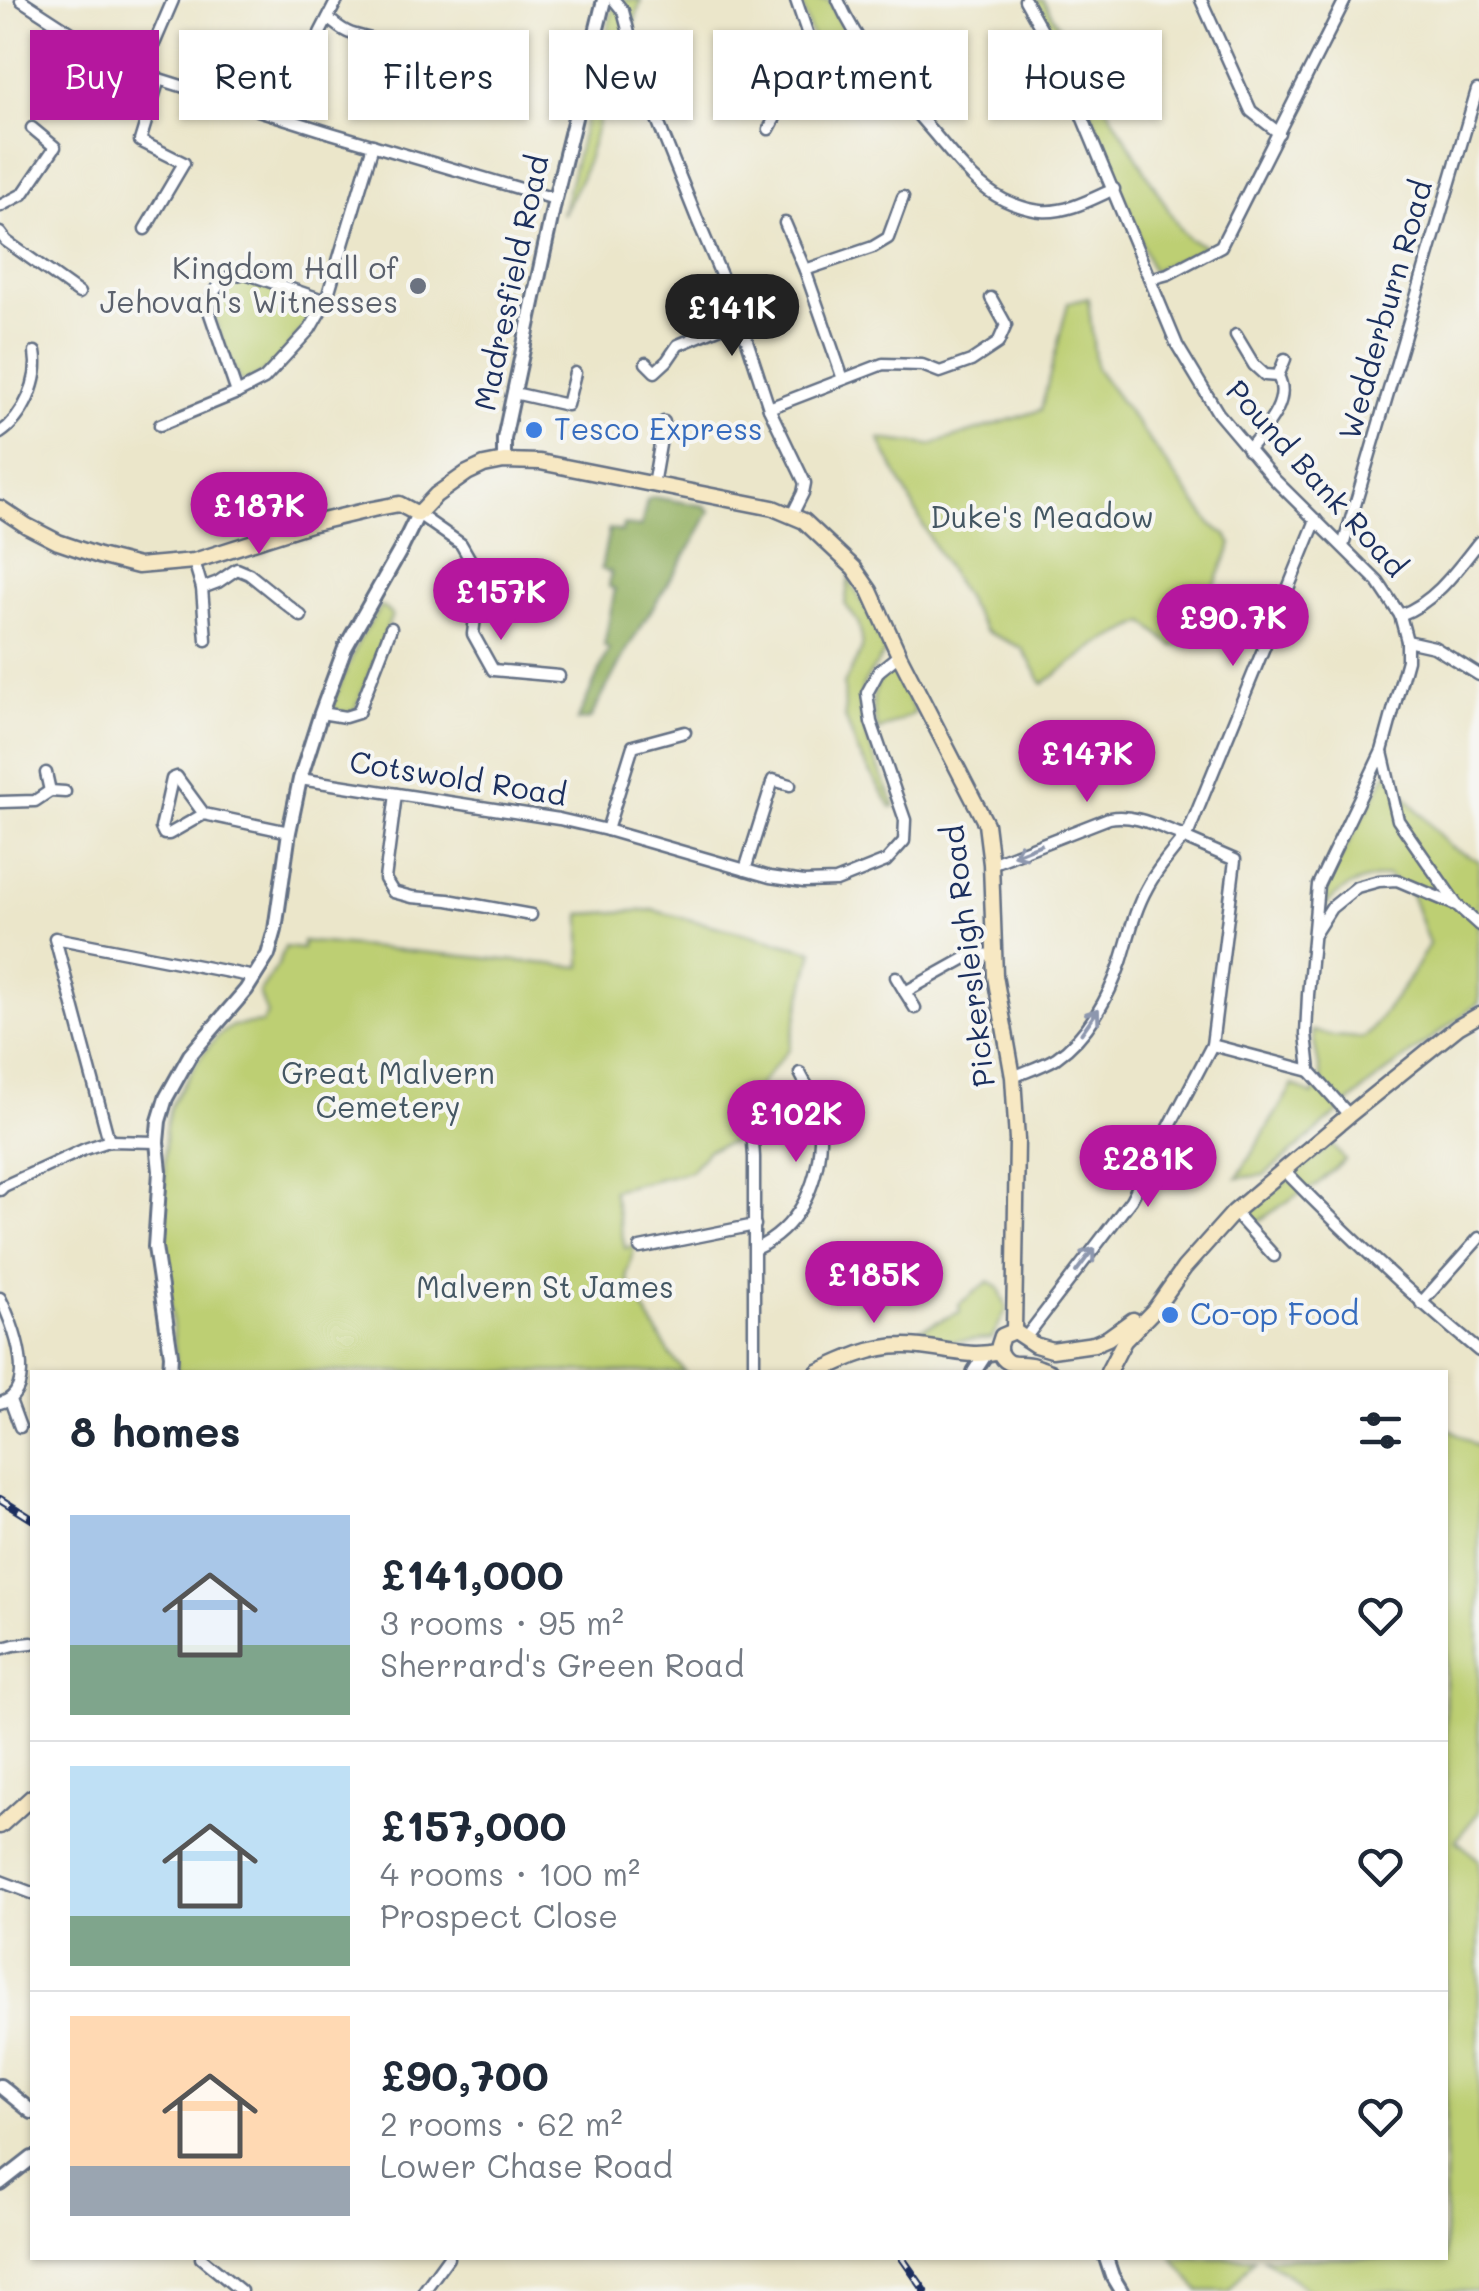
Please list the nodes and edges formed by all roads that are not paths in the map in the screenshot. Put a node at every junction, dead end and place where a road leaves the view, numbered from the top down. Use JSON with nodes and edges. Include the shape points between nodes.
{"nodes":[{"id":1,"x":20,"y":0,"type":"edge"},
{"id":2,"x":173,"y":0,"type":"edge"},
{"id":3,"x":337,"y":0,"type":"edge"},
{"id":4,"x":604,"y":0,"type":"edge"},
{"id":5,"x":614,"y":0,"type":"edge"},
{"id":6,"x":796,"y":0,"type":"edge"},
{"id":7,"x":838,"y":0,"type":"edge"},
{"id":8,"x":1025,"y":0,"type":"edge"},
{"id":9,"x":1201,"y":0,"type":"edge"},
{"id":10,"x":1345,"y":0,"type":"edge"},
{"id":11,"x":37,"y":5,"type":"edge"},
{"id":12,"x":328,"y":18,"type":"junction"},
{"id":13,"x":71,"y":30,"type":"edge"},
{"id":14,"x":321,"y":30,"type":"edge"},
{"id":15,"x":806,"y":30,"type":"edge"},
{"id":16,"x":855,"y":30,"type":"edge"},
{"id":17,"x":348,"y":32,"type":"edge"},
{"id":18,"x":159,"y":33,"type":"edge"},
{"id":19,"x":159,"y":78,"type":"edge"},
{"id":20,"x":1477,"y":90,"type":"edge"},
{"id":21,"x":146,"y":120,"type":"edge"},
{"id":22,"x":774,"y":120,"type":"edge"},
{"id":23,"x":923,"y":120,"type":"edge"},
{"id":24,"x":32,"y":128,"type":"dead end"},
{"id":25,"x":769,"y":129,"type":"dead end"},
{"id":26,"x":1279,"y":132,"type":"junction"},
{"id":27,"x":373,"y":145,"type":"junction"},
{"id":28,"x":1114,"y":190,"type":"junction"},
{"id":29,"x":903,"y":197,"type":"dead end"},
{"id":30,"x":555,"y":199,"type":"junction"},
{"id":31,"x":0,"y":206,"type":"edge"},
{"id":32,"x":785,"y":223,"type":"dead end"},
{"id":33,"x":145,"y":230,"type":"dead end"},
{"id":34,"x":0,"y":233,"type":"edge"},
{"id":35,"x":805,"y":270,"type":"junction"},
{"id":36,"x":1150,"y":279,"type":"junction"},
{"id":37,"x":79,"y":293,"type":"dead end"},
{"id":38,"x":991,"y":298,"type":"dead end"},
{"id":39,"x":326,"y":301,"type":"junction"},
{"id":40,"x":740,"y":319,"type":"junction"},
{"id":41,"x":1236,"y":334,"type":"dead end"},
{"id":42,"x":35,"y":352,"type":"dead end"},
{"id":43,"x":1286,"y":359,"type":"dead end"},
{"id":44,"x":646,"y":363,"type":"dead end"},
{"id":45,"x":575,"y":373,"type":"dead end"},
{"id":46,"x":1278,"y":376,"type":"junction"},
{"id":47,"x":843,"y":379,"type":"junction"},
{"id":48,"x":237,"y":393,"type":"junction"},
{"id":49,"x":514,"y":393,"type":"junction"},
{"id":50,"x":769,"y":408,"type":"junction"},
{"id":51,"x":664,"y":422,"type":"dead end"},
{"id":52,"x":160,"y":425,"type":"dead end"},
{"id":53,"x":0,"y":433,"type":"edge"},
{"id":54,"x":1248,"y":450,"type":"junction"},
{"id":55,"x":504,"y":462,"type":"junction"},
{"id":56,"x":654,"y":485,"type":"junction"},
{"id":57,"x":0,"y":508,"type":"edge"},
{"id":58,"x":418,"y":514,"type":"junction"},
{"id":59,"x":792,"y":515,"type":"junction"},
{"id":60,"x":1316,"y":520,"type":"junction"},
{"id":61,"x":1479,"y":542,"type":"edge"},
{"id":62,"x":1343,"y":546,"type":"junction"},
{"id":63,"x":194,"y":561,"type":"junction"},
{"id":64,"x":202,"y":588,"type":"junction"},
{"id":65,"x":301,"y":616,"type":"dead end"},
{"id":66,"x":1400,"y":616,"type":"junction"},
{"id":67,"x":391,"y":628,"type":"dead end"},
{"id":68,"x":206,"y":640,"type":"dead end"},
{"id":69,"x":1407,"y":641,"type":"junction"},
{"id":70,"x":899,"y":655,"type":"junction"},
{"id":71,"x":1479,"y":675,"type":"edge"},
{"id":72,"x":559,"y":676,"type":"dead end"},
{"id":73,"x":321,"y":713,"type":"junction"},
{"id":74,"x":686,"y":732,"type":"dead end"},
{"id":75,"x":1382,"y":752,"type":"junction"},
{"id":76,"x":46,"y":773,"type":"dead end"},
{"id":77,"x":760,"y":776,"type":"dead end"},
{"id":78,"x":300,"y":779,"type":"junction"},
{"id":79,"x":774,"y":780,"type":"junction"},
{"id":80,"x":790,"y":785,"type":"dead end"},
{"id":81,"x":50,"y":790,"type":"junction"},
{"id":82,"x":65,"y":792,"type":"dead end"},
{"id":83,"x":396,"y":794,"type":"junction"},
{"id":84,"x":0,"y":802,"type":"edge"},
{"id":85,"x":204,"y":814,"type":"junction"},
{"id":86,"x":607,"y":830,"type":"junction"},
{"id":87,"x":289,"y":832,"type":"junction"},
{"id":88,"x":1185,"y":836,"type":"junction"},
{"id":89,"x":992,"y":864,"type":"junction"},
{"id":90,"x":745,"y":870,"type":"junction"},
{"id":91,"x":1458,"y":906,"type":"junction"},
{"id":92,"x":531,"y":916,"type":"dead end"},
{"id":93,"x":1479,"y":926,"type":"edge"},
{"id":94,"x":1312,"y":938,"type":"junction"},
{"id":95,"x":994,"y":956,"type":"junction"},
{"id":96,"x":255,"y":977,"type":"junction"},
{"id":97,"x":896,"y":977,"type":"dead end"},
{"id":98,"x":905,"y":992,"type":"junction"},
{"id":99,"x":915,"y":1008,"type":"dead end"},
{"id":100,"x":1479,"y":1015,"type":"edge"},
{"id":101,"x":1212,"y":1045,"type":"junction"},
{"id":102,"x":1310,"y":1071,"type":"junction"},
{"id":103,"x":800,"y":1074,"type":"dead end"},
{"id":104,"x":1013,"y":1077,"type":"junction"},
{"id":105,"x":745,"y":1112,"type":"dead end"},
{"id":106,"x":1349,"y":1115,"type":"junction"},
{"id":107,"x":108,"y":1141,"type":"junction"},
{"id":108,"x":158,"y":1142,"type":"junction"},
{"id":109,"x":1283,"y":1170,"type":"junction"},
{"id":110,"x":1,"y":1186,"type":"edge"},
{"id":111,"x":1234,"y":1212,"type":"junction"},
{"id":112,"x":755,"y":1225,"type":"junction"},
{"id":113,"x":1479,"y":1238,"type":"edge"},
{"id":114,"x":640,"y":1248,"type":"dead end"},
{"id":115,"x":755,"y":1249,"type":"junction"},
{"id":116,"x":1274,"y":1256,"type":"dead end"},
{"id":117,"x":1164,"y":1294,"type":"junction"},
{"id":118,"x":0,"y":1298,"type":"edge"},
{"id":119,"x":1420,"y":1303,"type":"junction"},
{"id":120,"x":1020,"y":1334,"type":"junction"},
{"id":121,"x":1094,"y":1344,"type":"junction"},
{"id":122,"x":1479,"y":1351,"type":"edge"},
{"id":123,"x":992,"y":1353,"type":"junction"},
{"id":124,"x":170,"y":1370,"type":"edge"},
{"id":125,"x":754,"y":1370,"type":"edge"},
{"id":126,"x":822,"y":1370,"type":"edge"},
{"id":127,"x":976,"y":1370,"type":"edge"},
{"id":128,"x":1045,"y":1370,"type":"edge"},
{"id":129,"x":1108,"y":1370,"type":"edge"},
{"id":130,"x":1109,"y":1370,"type":"edge"},
{"id":131,"x":5,"y":1402,"type":"edge"},
{"id":132,"x":20,"y":1427,"type":"dead end"},
{"id":133,"x":30,"y":1643,"type":"edge"},
{"id":134,"x":0,"y":1650,"type":"edge"},
{"id":135,"x":30,"y":1802,"type":"edge"},
{"id":136,"x":0,"y":1826,"type":"edge"},
{"id":137,"x":0,"y":1880,"type":"edge"},
{"id":138,"x":30,"y":1892,"type":"edge"},
{"id":139,"x":0,"y":2086,"type":"edge"},
{"id":140,"x":30,"y":2110,"type":"edge"},
{"id":141,"x":30,"y":2160,"type":"edge"},
{"id":142,"x":0,"y":2183,"type":"edge"},
{"id":143,"x":202,"y":2260,"type":"edge"},
{"id":144,"x":447,"y":2260,"type":"edge"},
{"id":145,"x":1107,"y":2260,"type":"edge"},
{"id":146,"x":241,"y":2291,"type":"edge"},
{"id":147,"x":424,"y":2291,"type":"edge"},
{"id":148,"x":1120,"y":2291,"type":"edge"}],
"edges":[{"from":1,"to":11,"type":"street"},
{"from":2,"to":18,"type":"street"},
{"from":3,"to":12,"type":"street"},
{"from":4,"to":30,"type":"street","name":"Madresfield Road"},
{"from":5,"to":40,"type":"street"},
{"from":6,"to":15,"type":"street"},
{"from":7,"to":16,"type":"street"},
{"from":8,"to":28,"type":"street","name":"Pound Bank Road"},
{"from":9,"to":26,"type":"street","via":[[1251,111]]},
{"from":10,"to":26,"type":"street"},
{"from":11,"to":13,"type":"street"},
{"from":12,"to":14,"type":"street"},
{"from":12,"to":17,"type":"street"},
{"from":19,"to":27,"type":"street"},
{"from":20,"to":62,"type":"street","name":"Wedderburn Road"},
{"from":21,"to":33,"type":"street","via":[[140,141],[184,163]]},
{"from":22,"to":25,"type":"street"},
{"from":23,"to":28,"type":"street","via":[[1003,200],[1040,211],[1071,209]]},
{"from":24,"to":31,"type":"street","via":[[55,147],[24,194]]},
{"from":26,"to":36,"type":"street","via":[[1222,246]]},
{"from":27,"to":30,"type":"street"},
{"from":27,"to":39,"type":"street"},
{"from":28,"to":36,"type":"street","name":"Pound Bank Road"},
{"from":29,"to":35,"type":"street","via":[[888,238]]},
{"from":30,"to":49,"type":"street","name":"Madresfield Road"},
{"from":32,"to":35,"type":"street"},
{"from":34,"to":37,"type":"street"},
{"from":35,"to":47,"type":"street"},
{"from":36,"to":54,"type":"street","name":"Pound Bank Road","via":[[1177,345]]},
{"from":38,"to":47,"type":"street","via":[[1006,325],[998,342],[971,360],[940,372],[884,364]]},
{"from":39,"to":48,"type":"street","via":[[264,379]]},
{"from":39,"to":48,"type":"street","via":[[245,273],[225,278],[208,308]]},
{"from":40,"to":44,"type":"street","via":[[678,345],[655,372]]},
{"from":40,"to":50,"type":"street"},
{"from":41,"to":46,"type":"street","via":[[1265,376]]},
{"from":42,"to":53,"type":"street","via":[[38,365],[27,401]]},
{"from":43,"to":46,"type":"street"},
{"from":45,"to":49,"type":"street","via":[[568,405]]},
{"from":46,"to":54,"type":"street","via":[[1283,394]]},
{"from":47,"to":50,"type":"street"},
{"from":48,"to":52,"type":"street"},
{"from":49,"to":55,"type":"street","name":"Madresfield Road"},
{"from":50,"to":59,"type":"street","via":[[805,482]]},
{"from":51,"to":56,"type":"street"},
{"from":54,"to":60,"type":"street","name":"Pound Bank Road"},
{"from":55,"to":56,"type":"main road","name":"Pickersleigh Road","via":[[540,462]]},
{"from":55,"to":58,"type":"main road","name":"Pickersleigh Road","via":[[467,473]]},
{"from":56,"to":59,"type":"main road","name":"Pickersleigh Road"},
{"from":57,"to":63,"type":"main road","via":[[58,542],[99,556],[138,566]]},
{"from":58,"to":63,"type":"main road","via":[[400,504],[352,513]]},
{"from":58,"to":72,"type":"street","via":[[461,544],[480,578],[473,634],[493,670]]},
{"from":58,"to":73,"type":"street","via":[[345,648]]},
{"from":59,"to":70,"type":"main road","name":"Pickersleigh Road","via":[[854,568]]},
{"from":60,"to":62,"type":"street","name":"Pound Bank Road"},
{"from":60,"to":88,"type":"street"},
{"from":61,"to":66,"type":"street","via":[[1430,599]]},
{"from":62,"to":66,"type":"street","name":"Pound Bank Road"},
{"from":63,"to":64,"type":"street"},
{"from":64,"to":65,"type":"street","via":[[237,569]]},
{"from":64,"to":68,"type":"street"},
{"from":66,"to":69,"type":"street","name":"Pound Bank Road"},
{"from":67,"to":73,"type":"street","via":[[358,712]]},
{"from":69,"to":71,"type":"street","via":[[1434,647]]},
{"from":69,"to":75,"type":"street","name":"Pound Bank Road"},
{"from":70,"to":89,"type":"main road","name":"Pickersleigh Road","via":[[986,824]]},
{"from":70,"to":90,"type":"street","name":"Cotswold Road","via":[[867,693],[904,820],[904,841],[886,861],[836,882]]},
{"from":73,"to":78,"type":"street"},
{"from":74,"to":86,"type":"street","via":[[633,746]]},
{"from":75,"to":91,"type":"street","via":[[1398,820]]},
{"from":75,"to":94,"type":"street","name":"Pound Bank Road","via":[[1318,885]]},
{"from":76,"to":81,"type":"street"},
{"from":77,"to":79,"type":"street"},
{"from":78,"to":83,"type":"street","name":"Cotswold Road"},
{"from":78,"to":87,"type":"street"},
{"from":79,"to":80,"type":"street"},
{"from":79,"to":90,"type":"street"},
{"from":81,"to":82,"type":"street"},
{"from":81,"to":84,"type":"street","via":[[35,802]]},
{"from":83,"to":86,"type":"street","name":"Cotswold Road"},
{"from":83,"to":92,"type":"street","via":[[385,879],[393,892]]},
{"from":85,"to":85,"type":"street","via":[[162,833],[172,779],[180,780]]},
{"from":85,"to":87,"type":"street"},
{"from":86,"to":90,"type":"street","name":"Cotswold Road"},
{"from":87,"to":96,"type":"street","via":[[275,930]]},
{"from":88,"to":89,"type":"street","one_way":true,"via":[[1119,816]]},
{"from":88,"to":101,"type":"street","via":[[1235,860]]},
{"from":104,"to":88,"type":"street","one_way":true,"via":[[1057,1057],[1094,1018],[1146,888]]},
{"from":89,"to":95,"type":"main road","name":"Pickersleigh Road"},
{"from":91,"to":93,"type":"street"},
{"from":91,"to":94,"type":"street","via":[[1397,880],[1379,881],[1357,887],[1331,908]]},
{"from":94,"to":102,"type":"street","name":"Pound Bank Road"},
{"from":95,"to":98,"type":"street","via":[[973,954]]},
{"from":95,"to":104,"type":"main road","name":"Pickersleigh Road"},
{"from":96,"to":107,"type":"street","via":[[55,938]]},
{"from":96,"to":108,"type":"street","via":[[177,1075],[159,1120]]},
{"from":97,"to":98,"type":"street"},
{"from":98,"to":99,"type":"street"},
{"from":100,"to":106,"type":"main road"},
{"from":101,"to":102,"type":"street"},
{"from":120,"to":101,"type":"street","one_way":true,"via":[[1131,1200]]},
{"from":102,"to":106,"type":"street"},
{"from":103,"to":115,"type":"street","via":[[818,1110],[812,1184],[784,1230]]},
{"from":104,"to":120,"type":"main road","name":"Pickersleigh Road"},
{"from":105,"to":112,"type":"street","via":[[752,1128]]},
{"from":106,"to":109,"type":"main road"},
{"from":107,"to":108,"type":"street"},
{"from":107,"to":110,"type":"street"},
{"from":108,"to":124,"type":"street","via":[[155,1247]]},
{"from":109,"to":111,"type":"main road"},
{"from":109,"to":119,"type":"street"},
{"from":111,"to":116,"type":"street"},
{"from":111,"to":117,"type":"main road"},
{"from":112,"to":114,"type":"street"},
{"from":112,"to":115,"type":"street"},
{"from":113,"to":119,"type":"street"},
{"from":115,"to":125,"type":"street"},
{"from":117,"to":121,"type":"main road"},
{"from":117,"to":130,"type":"main road"},
{"from":118,"to":131,"type":"street","via":[[20,1357],[20,1381]]},
{"from":119,"to":122,"type":"street"},
{"from":120,"to":121,"type":"main road","via":[[1052,1350]]},
{"from":120,"to":123,"type":"main road","via":[[1002,1336]]},
{"from":121,"to":129,"type":"main road","via":[[1107,1354]]},
{"from":123,"to":126,"type":"main road","via":[[905,1345],[857,1354]]},
{"from":123,"to":127,"type":"street"},
{"from":123,"to":128,"type":"main road","via":[[1010,1364]]},
{"from":131,"to":132,"type":"street"},
{"from":133,"to":134,"type":"street"},
{"from":135,"to":136,"type":"main road"},
{"from":137,"to":138,"type":"street"},
{"from":139,"to":140,"type":"street"},
{"from":141,"to":142,"type":"street"},
{"from":143,"to":146,"type":"street"},
{"from":144,"to":147,"type":"street"},
{"from":145,"to":148,"type":"street"}]}
